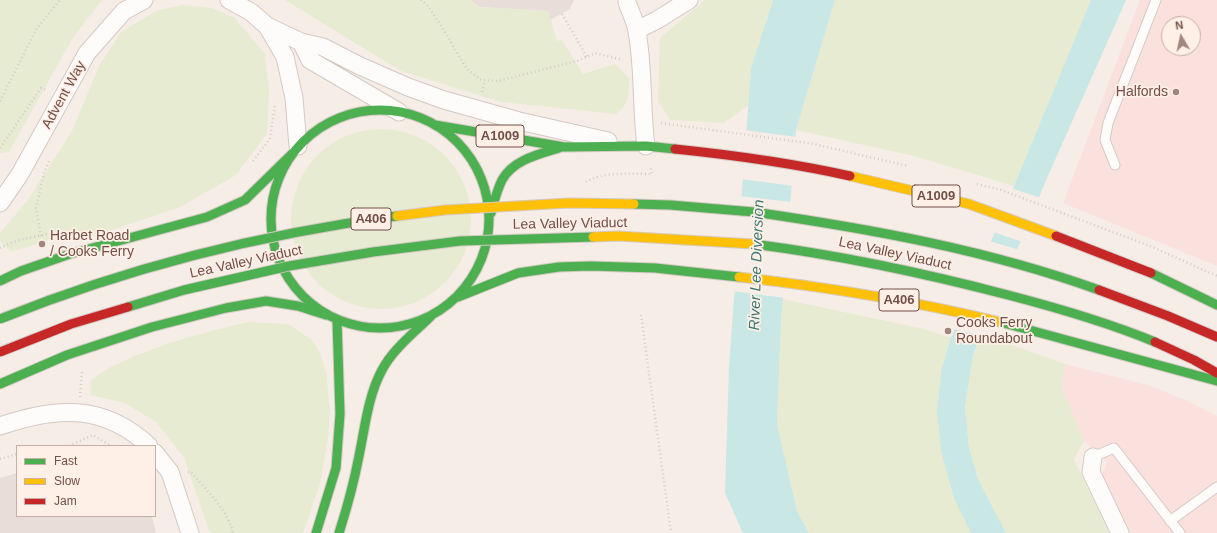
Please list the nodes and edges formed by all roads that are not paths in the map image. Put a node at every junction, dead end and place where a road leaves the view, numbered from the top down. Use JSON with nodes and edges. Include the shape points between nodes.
{"nodes":[{"id":1,"x":144,"y":0,"type":"edge"},
{"id":2,"x":229,"y":0,"type":"edge"},
{"id":3,"x":689,"y":0,"type":"edge"},
{"id":4,"x":1156,"y":0,"type":"edge"},
{"id":5,"x":627,"y":1,"type":"edge"},
{"id":6,"x":267,"y":26,"type":"junction"},
{"id":7,"x":637,"y":30,"type":"junction"},
{"id":8,"x":301,"y":42,"type":"junction"},
{"id":9,"x":399,"y":112,"type":"junction"},
{"id":10,"x":435,"y":125,"type":"junction"},
{"id":11,"x":640,"y":146,"type":"junction"},
{"id":12,"x":564,"y":147,"type":"junction"},
{"id":13,"x":296,"y":149,"type":"junction"},
{"id":14,"x":1115,"y":165,"type":"dead end"},
{"id":15,"x":0,"y":203,"type":"edge"},
{"id":16,"x":489,"y":218,"type":"junction"},
{"id":17,"x":0,"y":281,"type":"edge"},
{"id":18,"x":458,"y":297,"type":"junction"},
{"id":19,"x":1217,"y":305,"type":"edge"},
{"id":20,"x":326,"y":315,"type":"junction"},
{"id":21,"x":431,"y":316,"type":"junction"},
{"id":22,"x":0,"y":319,"type":"edge"},
{"id":23,"x":337,"y":320,"type":"junction"},
{"id":24,"x":1217,"y":338,"type":"edge"},
{"id":25,"x":0,"y":352,"type":"edge"},
{"id":26,"x":1217,"y":373,"type":"edge"},
{"id":27,"x":1217,"y":381,"type":"edge"},
{"id":28,"x":0,"y":384,"type":"edge"},
{"id":29,"x":0,"y":426,"type":"edge"},
{"id":30,"x":148,"y":445,"type":"edge"},
{"id":31,"x":156,"y":453,"type":"edge"},
{"id":32,"x":1093,"y":457,"type":"joint"},
{"id":33,"x":1217,"y":487,"type":"edge"},
{"id":34,"x":1170,"y":521,"type":"junction"},
{"id":35,"x":190,"y":533,"type":"edge"},
{"id":36,"x":316,"y":533,"type":"edge"},
{"id":37,"x":339,"y":533,"type":"edge"},
{"id":38,"x":1120,"y":533,"type":"edge"},
{"id":39,"x":1180,"y":533,"type":"edge"}],
"edges":[{"from":1,"to":15,"type":"street","name":"Advent Way","via":[[124,11],[87,53],[20,174]]},
{"from":2,"to":6,"type":"street","via":[[251,12]]},
{"from":3,"to":7,"type":"street"},
{"from":4,"to":14,"type":"lane","via":[[1108,123],[1105,140]]},
{"from":5,"to":7,"type":"street"},
{"from":6,"to":8,"type":"street"},
{"from":6,"to":13,"type":"street","via":[[285,56],[294,98]]},
{"from":7,"to":11,"type":"street","via":[[643,120]]},
{"from":8,"to":9,"type":"street","via":[[310,60]]},
{"from":8,"to":11,"type":"street","via":[[323,47],[360,66],[444,100],[519,121]]},
{"from":9,"to":10,"type":"main road"},
{"from":9,"to":13,"type":"main road","via":[[373,110],[336,119],[312,133]]},
{"from":10,"to":12,"type":"main road","number":"A1009"},
{"from":10,"to":16,"type":"main road","via":[[459,144],[472,161],[486,192]]},
{"from":11,"to":12,"type":"main road","number":"A1009"},
{"from":11,"to":19,"type":"main road","number":"A1009","via":[[718,153],[824,170],[969,204],[1146,271]]},
{"from":12,"to":16,"type":"main road","number":"A1009","via":[[527,158],[508,172],[499,186]]},
{"from":13,"to":17,"type":"main road","via":[[245,200],[226,209],[207,217],[70,254],[20,271]]},
{"from":13,"to":20,"type":"main road","via":[[278,178],[272,199],[270,226],[276,255],[292,285],[312,306]]},
{"from":16,"to":18,"type":"main road","via":[[483,256],[474,276]]},
{"from":18,"to":21,"type":"main road"},
{"from":18,"to":27,"type":"main road","number":"A406","via":[[506,277],[528,271],[575,266],[697,271],[792,282],[930,306],[1087,344]]},
{"from":20,"to":23,"type":"main road"},
{"from":20,"to":28,"type":"main road","via":[[298,306],[266,301],[226,308],[159,325],[84,349]]},
{"from":21,"to":23,"type":"main road","via":[[402,326],[367,328]]},
{"from":21,"to":37,"type":"main road","via":[[390,358],[382,370],[372,394],[352,493]]},
{"from":22,"to":24,"type":"main road","name":"Lea Valley Viaduct","number":"A406","bridge":true,"via":[[42,302],[168,262],[260,239],[361,221],[438,211],[569,203],[670,205],[754,212],[816,220],[920,240],[1084,285],[1143,306]]},
{"from":23,"to":36,"type":"main road","via":[[340,414],[336,468]]},
{"from":25,"to":26,"type":"main road","name":"Lea Valley Viaduct","number":"A406","bridge":true,"via":[[71,324],[184,290],[289,266],[460,241],[618,236],[730,242],[805,251],[930,275],[1084,315],[1144,336],[1202,363]]},
{"from":29,"to":30,"type":"street","via":[[41,414],[79,413],[118,423]]},
{"from":31,"to":35,"type":"street","via":[[170,472]]},
{"from":32,"to":34,"type":"lane","via":[[1114,448]]},
{"from":32,"to":38,"type":"street","via":[[1091,472]]},
{"from":33,"to":34,"type":"lane"},
{"from":34,"to":39,"type":"lane"}]}
